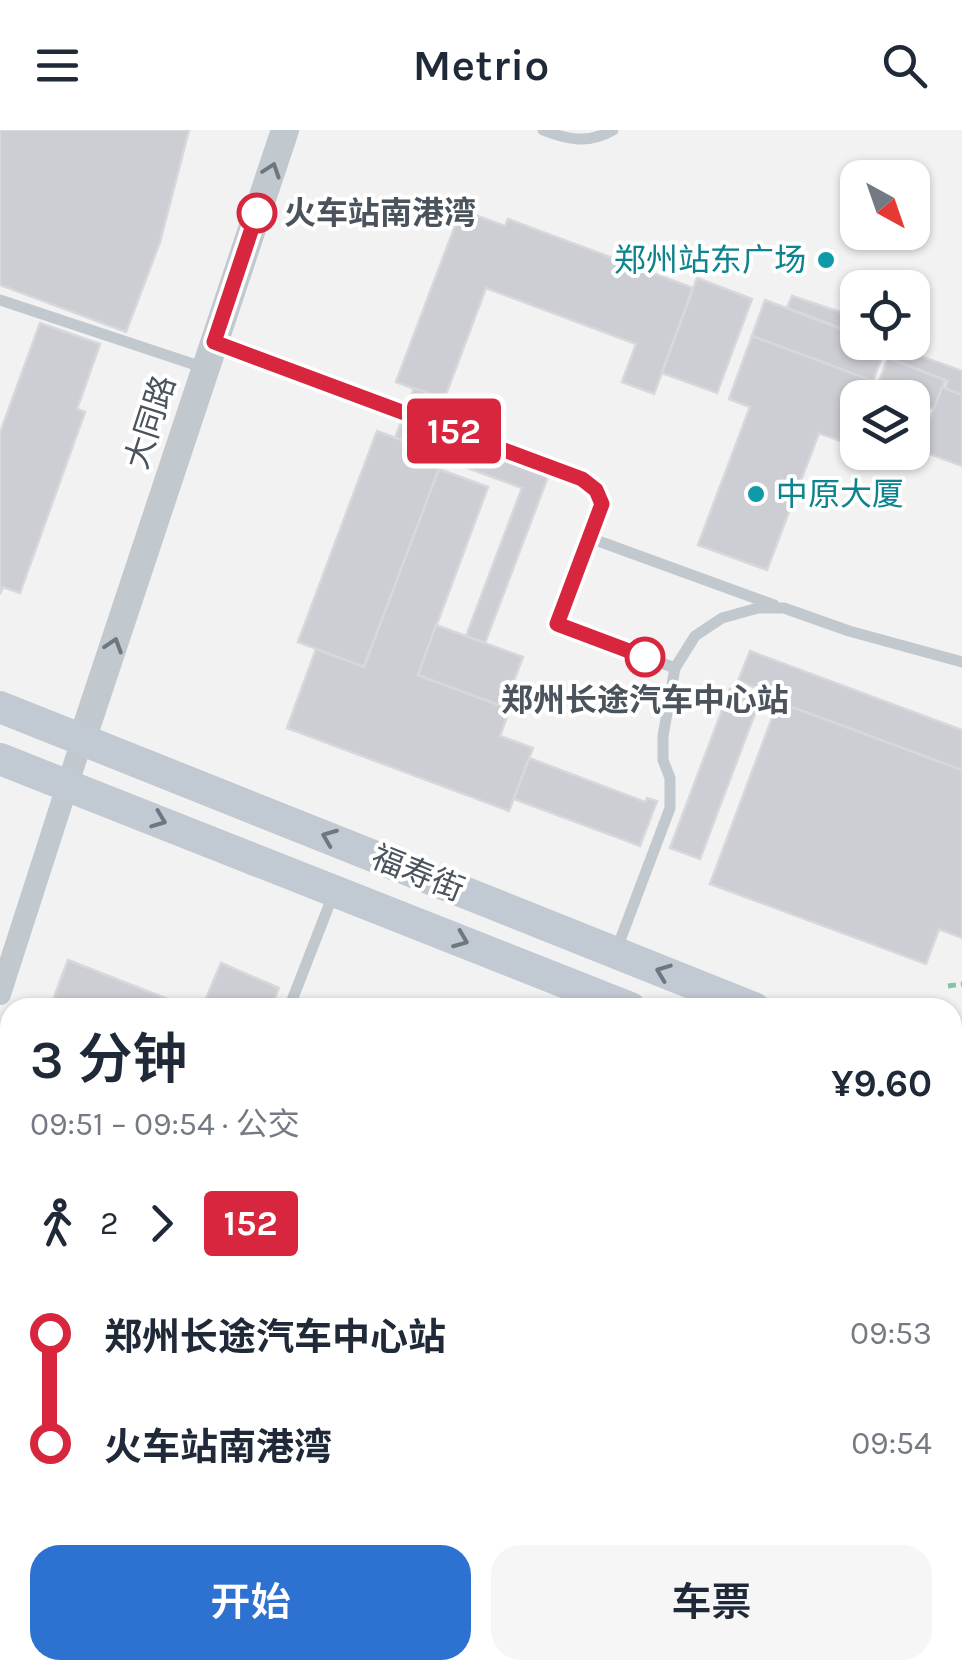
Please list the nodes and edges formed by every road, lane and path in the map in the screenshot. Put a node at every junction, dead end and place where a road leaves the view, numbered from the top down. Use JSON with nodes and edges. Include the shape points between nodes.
{"nodes":[{"id":1,"x":285,"y":130,"type":"edge"},
{"id":2,"x":542,"y":130,"type":"edge"},
{"id":3,"x":613,"y":130,"type":"edge"},
{"id":4,"x":0,"y":300,"type":"edge"},
{"id":5,"x":209,"y":355,"type":"junction"},
{"id":6,"x":590,"y":538,"type":"junction"},
{"id":7,"x":784,"y":608,"type":"junction"},
{"id":8,"x":962,"y":662,"type":"edge"},
{"id":9,"x":674,"y":668,"type":"junction"},
{"id":10,"x":0,"y":706,"type":"edge"},
{"id":11,"x":83,"y":738,"type":"junction"},
{"id":12,"x":0,"y":759,"type":"edge"},
{"id":13,"x":68,"y":785,"type":"junction"},
{"id":14,"x":335,"y":889,"type":"junction"},
{"id":15,"x":616,"y":954,"type":"junction"},
{"id":16,"x":962,"y":984,"type":"edge"},
{"id":17,"x":948,"y":986,"type":"dead end"},
{"id":18,"x":0,"y":994,"type":"edge"},
{"id":19,"x":293,"y":998,"type":"edge"},
{"id":20,"x":605,"y":998,"type":"edge"},
{"id":21,"x":728,"y":998,"type":"edge"}],
"edges":[{"from":5,"to":1,"type":"street","name":"大同路","one_way":true},
{"from":2,"to":3,"type":"lane","via":[[592,140]]},
{"from":4,"to":5,"type":"lane"},
{"from":5,"to":6,"type":"lane","via":[[582,479],[602,504]]},
{"from":11,"to":5,"type":"street","name":"大同路","one_way":true},
{"from":6,"to":7,"type":"lane"},
{"from":6,"to":9,"type":"lane","via":[[557,624]]},
{"from":7,"to":8,"type":"lane"},
{"from":7,"to":9,"type":"lane","via":[[722,618],[695,636]]},
{"from":9,"to":15,"type":"lane","via":[[663,736],[670,808]]},
{"from":10,"to":11,"type":"main road","name":"福寿街"},
{"from":11,"to":13,"type":"street"},
{"from":15,"to":11,"type":"main road","name":"福寿街","one_way":true},
{"from":12,"to":13,"type":"main road","name":"福寿街"},
{"from":13,"to":14,"type":"main road","name":"福寿街","one_way":true},
{"from":13,"to":18,"type":"street"},
{"from":14,"to":19,"type":"lane"},
{"from":14,"to":20,"type":"main road","name":"福寿街","one_way":true},
{"from":21,"to":15,"type":"main road","name":"福寿街","one_way":true},
{"from":16,"to":17,"type":"path"}]}
